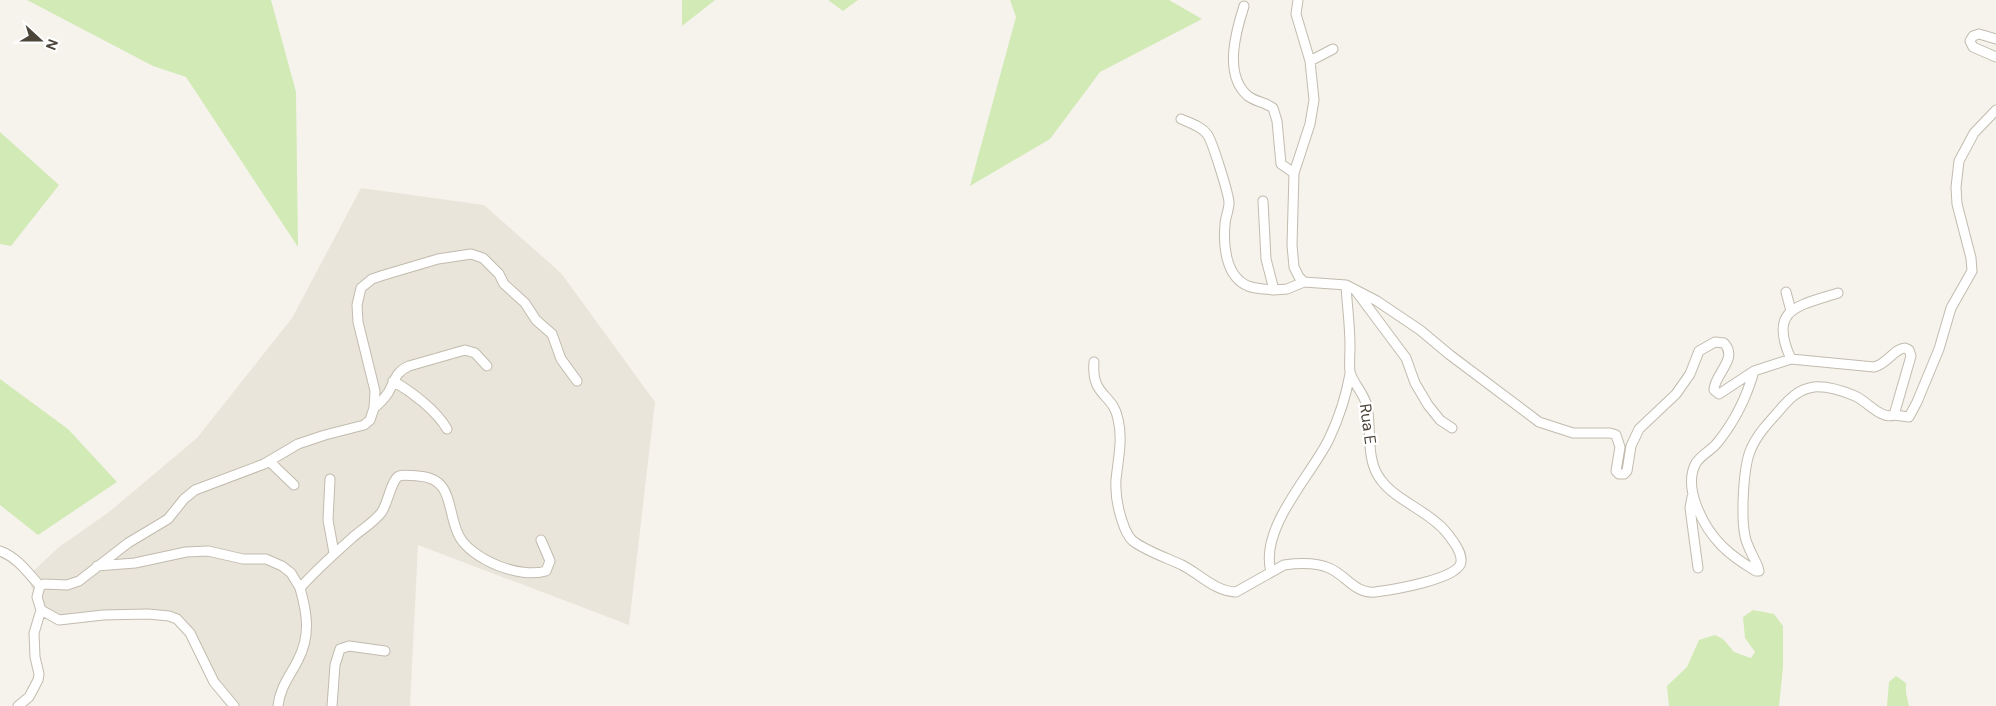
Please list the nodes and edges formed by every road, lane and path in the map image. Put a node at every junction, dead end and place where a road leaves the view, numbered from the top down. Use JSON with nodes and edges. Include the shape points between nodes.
{"nodes":[{"id":1,"x":1298,"y":0,"type":"edge"},
{"id":2,"x":1244,"y":6,"type":"dead end"},
{"id":3,"x":1996,"y":39,"type":"edge"},
{"id":4,"x":1334,"y":48,"type":"dead end"},
{"id":5,"x":1996,"y":57,"type":"edge"},
{"id":6,"x":1310,"y":61,"type":"junction"},
{"id":7,"x":1996,"y":110,"type":"edge"},
{"id":8,"x":1181,"y":118,"type":"dead end"},
{"id":9,"x":1294,"y":173,"type":"junction"},
{"id":10,"x":1263,"y":201,"type":"dead end"},
{"id":11,"x":1304,"y":282,"type":"junction"},
{"id":12,"x":1350,"y":286,"type":"junction"},
{"id":13,"x":1274,"y":290,"type":"junction"},
{"id":14,"x":1786,"y":292,"type":"dead end"},
{"id":15,"x":1838,"y":293,"type":"dead end"},
{"id":16,"x":1791,"y":311,"type":"junction"},
{"id":17,"x":1791,"y":359,"type":"junction"},
{"id":18,"x":1094,"y":362,"type":"dead end"},
{"id":19,"x":488,"y":366,"type":"dead end"},
{"id":20,"x":1754,"y":371,"type":"junction"},
{"id":21,"x":1350,"y":374,"type":"junction"},
{"id":22,"x":393,"y":381,"type":"junction"},
{"id":23,"x":577,"y":381,"type":"dead end"},
{"id":24,"x":374,"y":408,"type":"junction"},
{"id":25,"x":1894,"y":416,"type":"junction"},
{"id":26,"x":1452,"y":428,"type":"dead end"},
{"id":27,"x":447,"y":429,"type":"dead end"},
{"id":28,"x":269,"y":461,"type":"junction"},
{"id":29,"x":330,"y":479,"type":"dead end"},
{"id":30,"x":294,"y":485,"type":"dead end"},
{"id":31,"x":1693,"y":494,"type":"junction"},
{"id":32,"x":542,"y":540,"type":"dead end"},
{"id":33,"x":0,"y":551,"type":"edge"},
{"id":34,"x":334,"y":553,"type":"junction"},
{"id":35,"x":97,"y":566,"type":"junction"},
{"id":36,"x":1698,"y":568,"type":"dead end"},
{"id":37,"x":1271,"y":572,"type":"junction"},
{"id":38,"x":40,"y":586,"type":"junction"},
{"id":39,"x":300,"y":588,"type":"junction"},
{"id":40,"x":42,"y":610,"type":"junction"},
{"id":41,"x":385,"y":651,"type":"dead end"},
{"id":42,"x":18,"y":706,"type":"edge"},
{"id":43,"x":234,"y":706,"type":"edge"},
{"id":44,"x":278,"y":706,"type":"edge"},
{"id":45,"x":332,"y":706,"type":"edge"}],
"edges":[{"from":1,"to":6,"type":"street","via":[[1296,14]]},
{"from":2,"to":9,"type":"street","via":[[1235,38],[1234,69],[1246,94],[1273,108],[1281,164]]},
{"from":3,"to":5,"type":"street","via":[[1979,34],[1970,41],[1974,47]]},
{"from":4,"to":6,"type":"street"},
{"from":6,"to":9,"type":"street","via":[[1314,108]]},
{"from":7,"to":25,"type":"street","via":[[1969,141],[1956,173],[1957,204],[1972,258],[1972,272],[1951,308],[1939,349],[1911,414],[1907,418]]},
{"from":8,"to":13,"type":"street","via":[[1199,127],[1211,140],[1228,198],[1225,244],[1229,264],[1236,277],[1247,286]]},
{"from":9,"to":11,"type":"street","via":[[1292,254],[1295,272]]},
{"from":10,"to":13,"type":"street","via":[[1266,259]]},
{"from":11,"to":12,"type":"street"},
{"from":11,"to":13,"type":"street"},
{"from":12,"to":20,"type":"street","via":[[1420,330],[1539,422],[1573,433],[1610,433],[1616,436],[1620,448],[1616,471],[1619,474],[1626,471],[1631,446],[1639,429],[1676,394],[1702,348],[1718,341],[1728,347],[1729,357],[1714,384],[1717,393],[1723,393]]},
{"from":12,"to":21,"type":"street"},
{"from":12,"to":26,"type":"street","via":[[1406,358],[1428,405],[1440,420]]},
{"from":14,"to":16,"type":"street"},
{"from":15,"to":16,"type":"street"},
{"from":16,"to":17,"type":"street","via":[[1782,330]]},
{"from":17,"to":20,"type":"street"},
{"from":17,"to":25,"type":"street","via":[[1866,368],[1880,366],[1898,350],[1909,350],[1910,361]]},
{"from":18,"to":37,"type":"street","via":[[1094,380],[1113,406],[1118,419],[1117,500],[1132,540],[1228,592],[1236,592]]},
{"from":19,"to":22,"type":"street","via":[[475,353],[465,350],[402,369]]},
{"from":20,"to":31,"type":"street","via":[[1745,397],[1725,433],[1696,464],[1691,481]]},
{"from":21,"to":37,"type":"street","via":[[1329,440],[1289,503],[1276,531],[1268,562]]},
{"from":21,"to":37,"type":"street","name":"Rua E","via":[[1363,393],[1367,406],[1372,457],[1381,480],[1447,533],[1461,555],[1461,564],[1450,574],[1434,580],[1373,592],[1359,589],[1329,568],[1315,564],[1284,565]]},
{"from":22,"to":24,"type":"street","via":[[386,396]]},
{"from":22,"to":27,"type":"street","via":[[410,392]]},
{"from":23,"to":24,"type":"street","via":[[561,359],[552,334],[536,320],[491,266],[471,254],[398,270],[361,288],[358,322],[374,383]]},
{"from":24,"to":28,"type":"street","via":[[370,420],[364,425],[298,444]]},
{"from":25,"to":31,"type":"street","via":[[1882,415],[1854,396],[1825,388],[1803,390],[1788,401],[1758,436],[1747,458],[1744,526],[1757,572],[1717,541],[1697,508]]},
{"from":28,"to":30,"type":"street"},
{"from":28,"to":35,"type":"street","via":[[196,490],[168,519],[128,542]]},
{"from":29,"to":34,"type":"street","via":[[328,520]]},
{"from":31,"to":36,"type":"street","via":[[1690,508]]},
{"from":32,"to":34,"type":"street","via":[[550,561],[546,571],[516,572],[493,564],[476,554],[459,537],[447,496],[438,482],[422,476],[404,475],[393,482],[388,503],[376,519]]},
{"from":33,"to":38,"type":"street","via":[[18,562]]},
{"from":34,"to":39,"type":"street"},
{"from":35,"to":38,"type":"street","via":[[74,583]]},
{"from":35,"to":39,"type":"street","via":[[208,551],[243,559],[266,559],[291,573]]},
{"from":38,"to":40,"type":"street","via":[[37,597]]},
{"from":39,"to":44,"type":"street","via":[[308,632],[298,660],[281,690]]},
{"from":40,"to":42,"type":"street","via":[[34,633],[38,680],[29,696]]},
{"from":40,"to":43,"type":"street","via":[[58,620],[148,614],[177,620],[190,632],[214,682]]},
{"from":41,"to":45,"type":"street","via":[[349,646],[340,649],[335,665]]}]}
